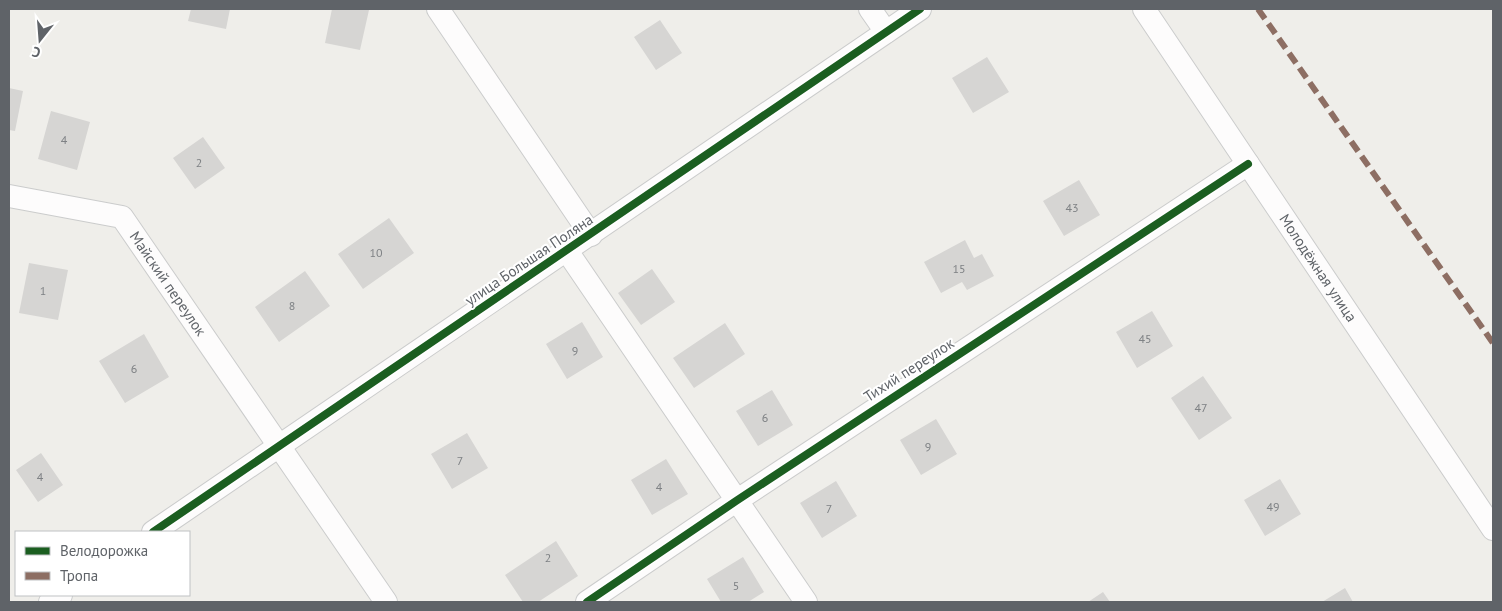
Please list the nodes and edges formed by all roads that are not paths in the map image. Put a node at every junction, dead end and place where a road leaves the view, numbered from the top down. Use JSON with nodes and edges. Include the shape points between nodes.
{"nodes":[{"id":1,"x":438,"y":9,"type":"edge"},
{"id":2,"x":870,"y":9,"type":"edge"},
{"id":3,"x":920,"y":9,"type":"edge"},
{"id":4,"x":1144,"y":9,"type":"edge"},
{"id":5,"x":886,"y":32,"type":"junction"},
{"id":6,"x":1248,"y":164,"type":"junction"},
{"id":7,"x":9,"y":196,"type":"edge"},
{"id":8,"x":591,"y":235,"type":"junction"},
{"id":9,"x":567,"y":251,"type":"junction"},
{"id":10,"x":279,"y":446,"type":"junction"},
{"id":11,"x":736,"y":501,"type":"junction"},
{"id":12,"x":1493,"y":528,"type":"edge"},
{"id":13,"x":154,"y":531,"type":"edge"},
{"id":14,"x":386,"y":602,"type":"edge"},
{"id":15,"x":587,"y":602,"type":"edge"},
{"id":16,"x":806,"y":602,"type":"edge"}],
"edges":[{"from":1,"to":8,"type":"street"},
{"from":2,"to":5,"type":"street"},
{"from":3,"to":5,"type":"street","name":"улица Большая Поляна"},
{"from":4,"to":6,"type":"street","name":"Молодёжная улица"},
{"from":5,"to":8,"type":"street","name":"улица Большая Поляна"},
{"from":6,"to":11,"type":"street","name":"Тихий переулок"},
{"from":6,"to":12,"type":"street","name":"Молодёжная улица"},
{"from":7,"to":10,"type":"street","name":"Майский переулок","via":[[122,217]]},
{"from":8,"to":9,"type":"street","name":"улица Большая Поляна"},
{"from":9,"to":10,"type":"street","name":"улица Большая Поляна"},
{"from":9,"to":11,"type":"street"},
{"from":10,"to":13,"type":"street","name":"улица Большая Поляна"},
{"from":10,"to":14,"type":"street","name":"Майский переулок"},
{"from":11,"to":15,"type":"street","name":"Тихий переулок"},
{"from":11,"to":16,"type":"street"}]}
